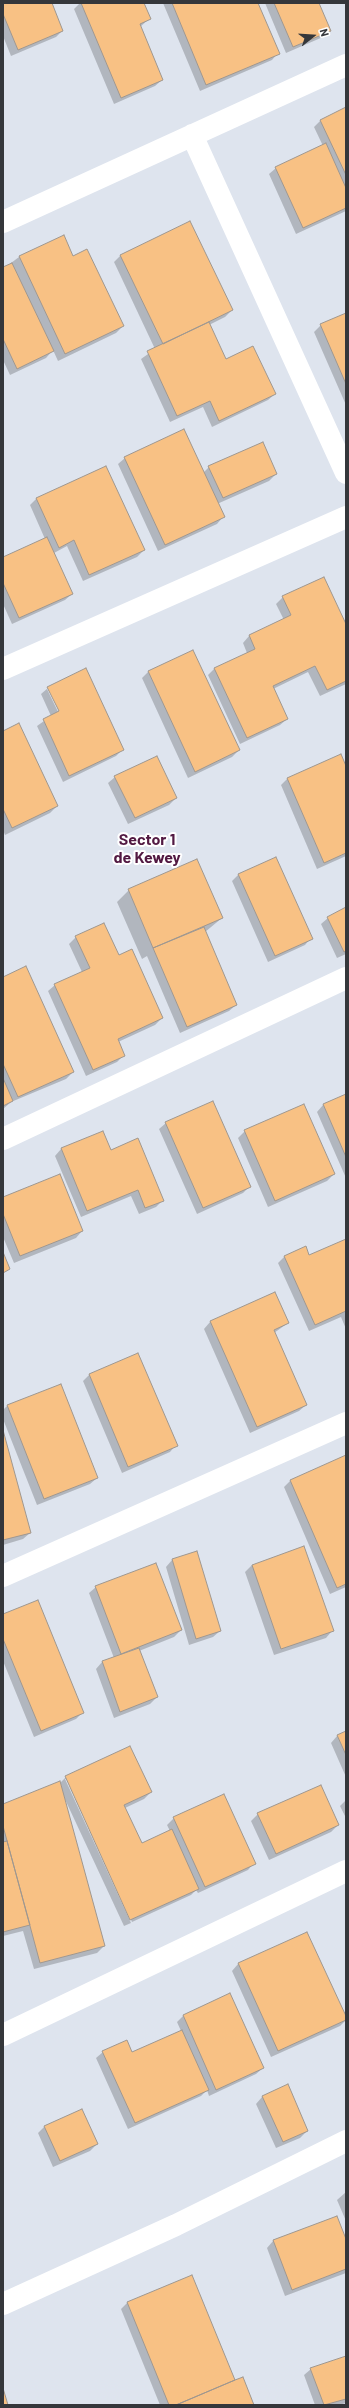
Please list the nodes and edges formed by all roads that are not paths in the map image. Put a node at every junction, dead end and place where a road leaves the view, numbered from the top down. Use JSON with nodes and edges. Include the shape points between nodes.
{"nodes":[{"id":1,"x":346,"y":65,"type":"edge"},
{"id":2,"x":192,"y":135,"type":"junction"},
{"id":3,"x":3,"y":222,"type":"edge"},
{"id":4,"x":346,"y":473,"type":"edge"},
{"id":5,"x":346,"y":517,"type":"edge"},
{"id":6,"x":3,"y":669,"type":"edge"},
{"id":7,"x":346,"y":978,"type":"edge"},
{"id":8,"x":3,"y":1139,"type":"edge"},
{"id":9,"x":346,"y":1423,"type":"edge"},
{"id":10,"x":3,"y":1576,"type":"edge"},
{"id":11,"x":346,"y":1871,"type":"edge"},
{"id":12,"x":3,"y":2035,"type":"edge"},
{"id":13,"x":346,"y":2142,"type":"edge"},
{"id":14,"x":3,"y":2304,"type":"edge"}],
"edges":[{"from":1,"to":2,"type":"street"},
{"from":2,"to":3,"type":"street"},
{"from":2,"to":4,"type":"street"},
{"from":5,"to":6,"type":"street"},
{"from":7,"to":8,"type":"street"},
{"from":9,"to":10,"type":"street"},
{"from":11,"to":12,"type":"street"},
{"from":13,"to":14,"type":"street","via":[[176,2225]]}]}
